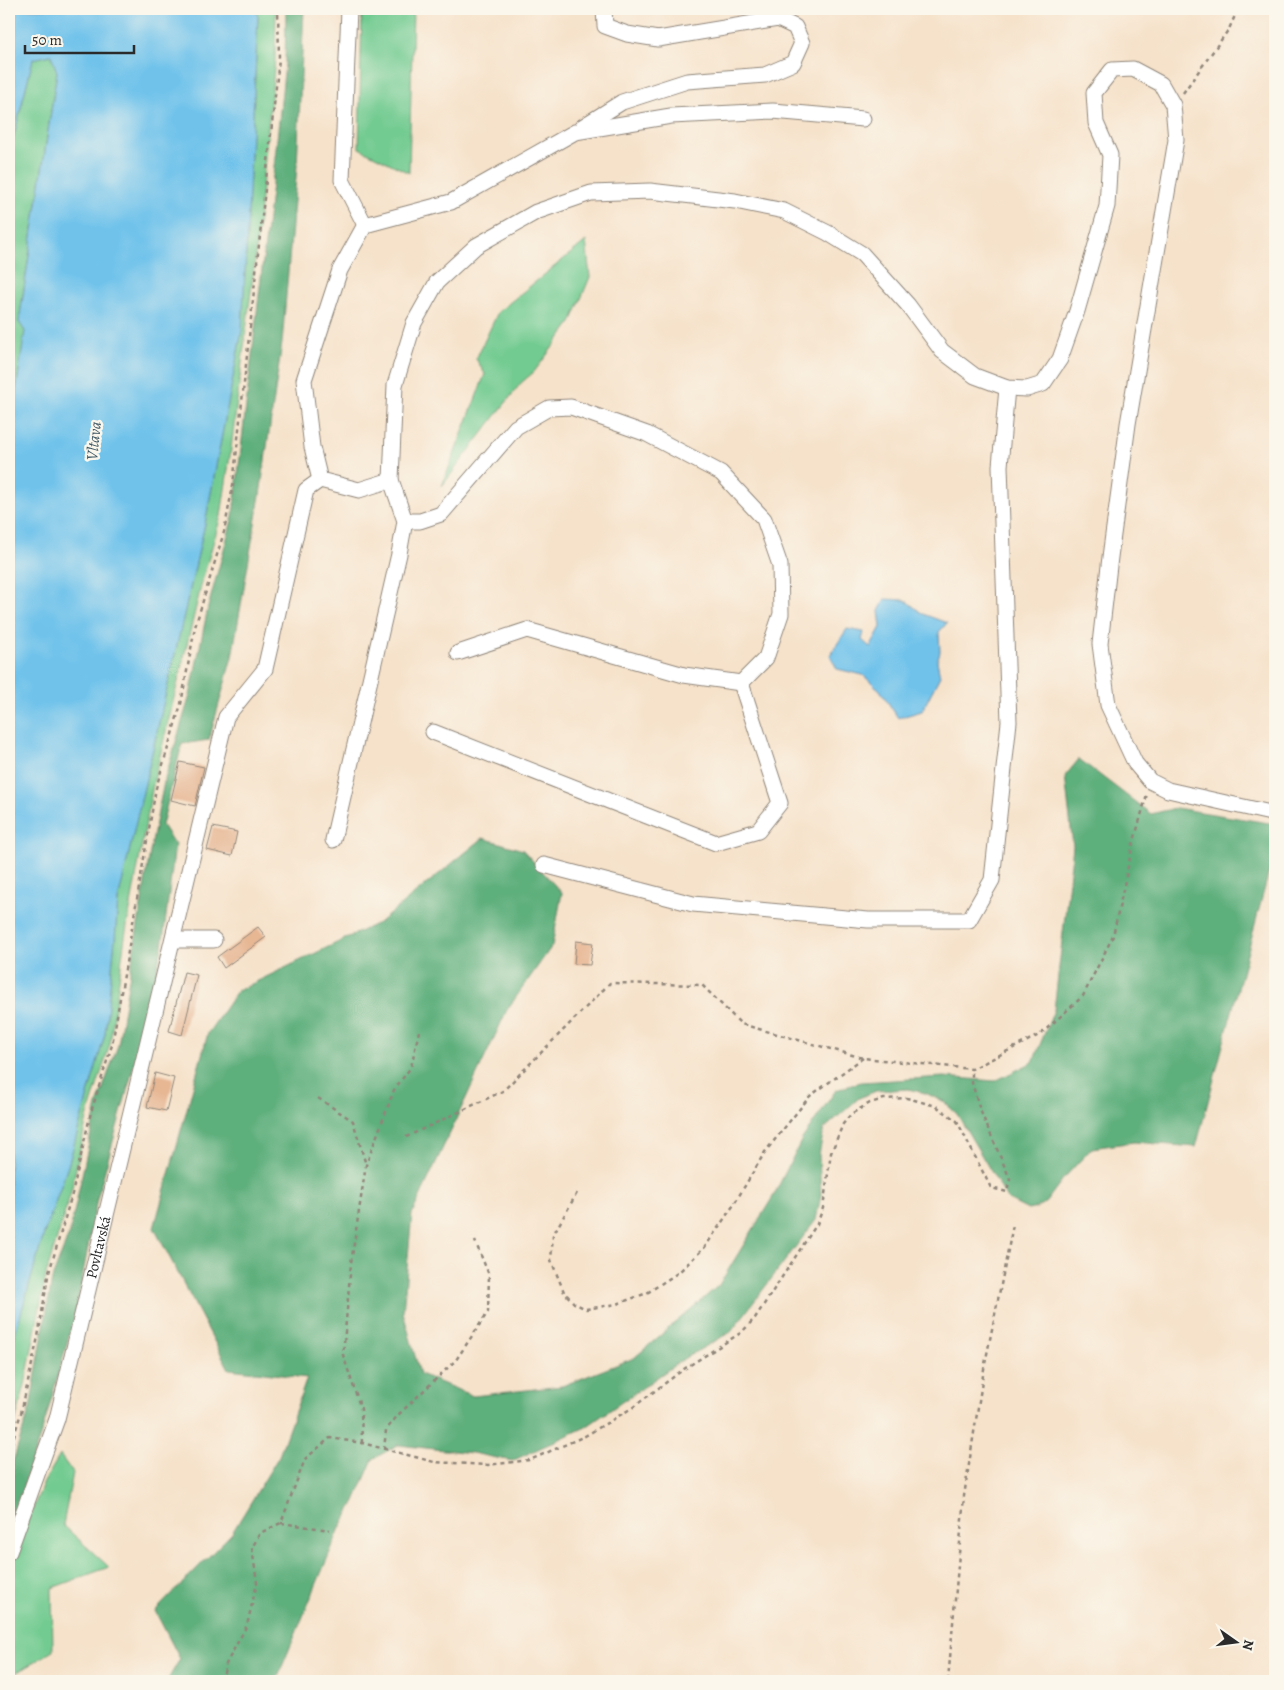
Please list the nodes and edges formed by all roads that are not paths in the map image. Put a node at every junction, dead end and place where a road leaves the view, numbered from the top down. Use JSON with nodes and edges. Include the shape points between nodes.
{"nodes":[{"id":1,"x":349,"y":9,"type":"edge"},
{"id":2,"x":604,"y":9,"type":"edge"},
{"id":3,"x":863,"y":118,"type":"dead end"},
{"id":4,"x":575,"y":132,"type":"junction"},
{"id":5,"x":364,"y":225,"type":"junction"},
{"id":6,"x":1007,"y":388,"type":"junction"},
{"id":7,"x":320,"y":480,"type":"junction"},
{"id":8,"x":391,"y":480,"type":"junction"},
{"id":9,"x":405,"y":521,"type":"junction"},
{"id":10,"x":458,"y":653,"type":"dead end"},
{"id":11,"x":741,"y":683,"type":"junction"},
{"id":12,"x":433,"y":732,"type":"dead end"},
{"id":13,"x":1275,"y":814,"type":"edge"},
{"id":14,"x":332,"y":840,"type":"dead end"},
{"id":15,"x":544,"y":865,"type":"dead end"},
{"id":16,"x":174,"y":940,"type":"junction"},
{"id":17,"x":214,"y":940,"type":"dead end"},
{"id":18,"x":9,"y":1552,"type":"edge"}],
"edges":[{"from":1,"to":5,"type":"lane","via":[[342,180]]},
{"from":2,"to":4,"type":"lane","via":[[605,26],[627,34],[658,39],[778,19],[795,27],[802,43],[793,63],[765,75],[687,82],[622,102]]},
{"from":3,"to":4,"type":"lane","via":[[773,111],[671,116]]},
{"from":4,"to":5,"type":"lane","via":[[451,202]]},
{"from":5,"to":7,"type":"lane","via":[[340,270],[304,380],[312,447]]},
{"from":6,"to":8,"type":"lane","via":[[975,376],[942,351],[862,254],[828,232],[784,211],[735,201],[650,191],[591,193],[536,212],[476,246],[437,282],[414,323],[395,385]]},
{"from":6,"to":13,"type":"lane","via":[[1027,389],[1043,384],[1060,359],[1107,206],[1110,155],[1096,123],[1094,92],[1112,70],[1133,69],[1162,84],[1173,105],[1176,140],[1128,424],[1100,644],[1108,705],[1135,763],[1150,781],[1168,790]]},
{"from":6,"to":15,"type":"lane","via":[[1000,466],[1009,722],[992,880],[969,920],[868,920],[693,904]]},
{"from":7,"to":8,"type":"lane","via":[[359,490]]},
{"from":7,"to":16,"type":"lane","name":"Povltavská","via":[[306,490],[265,669],[226,717]]},
{"from":8,"to":9,"type":"lane"},
{"from":9,"to":11,"type":"lane","via":[[420,521],[440,514],[516,427],[549,408],[571,407],[647,434],[721,473],[764,519],[780,565],[781,614],[766,658]]},
{"from":9,"to":14,"type":"lane"},
{"from":10,"to":11,"type":"lane","via":[[527,630],[684,675]]},
{"from":11,"to":12,"type":"lane","via":[[780,803],[758,831],[716,843]]},
{"from":16,"to":17,"type":"lane"},
{"from":16,"to":18,"type":"lane","name":"Povltavská","via":[[56,1419]]}]}
